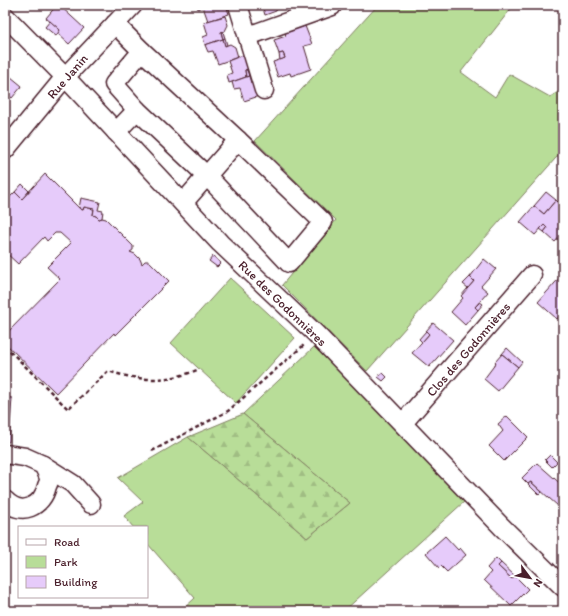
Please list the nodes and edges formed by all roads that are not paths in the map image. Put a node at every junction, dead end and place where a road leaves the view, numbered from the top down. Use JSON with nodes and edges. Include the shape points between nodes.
{"nodes":[{"id":1,"x":133,"y":5,"type":"edge"},
{"id":2,"x":238,"y":5,"type":"edge"},
{"id":3,"x":332,"y":6,"type":"edge"},
{"id":4,"x":5,"y":16,"type":"edge"},
{"id":5,"x":115,"y":24,"type":"junction"},
{"id":6,"x":248,"y":36,"type":"junction"},
{"id":7,"x":142,"y":51,"type":"junction"},
{"id":8,"x":65,"y":77,"type":"junction"},
{"id":9,"x":264,"y":90,"type":"dead end"},
{"id":10,"x":138,"y":110,"type":"junction"},
{"id":11,"x":116,"y":132,"type":"junction"},
{"id":12,"x":238,"y":140,"type":"junction"},
{"id":13,"x":5,"y":150,"type":"edge"},
{"id":14,"x":207,"y":176,"type":"junction"},
{"id":15,"x":183,"y":203,"type":"junction"},
{"id":16,"x":532,"y":275,"type":"dead end"},
{"id":17,"x":403,"y":423,"type":"junction"},
{"id":18,"x":5,"y":454,"type":"edge"},
{"id":19,"x":43,"y":465,"type":"junction"},
{"id":20,"x":5,"y":500,"type":"edge"},
{"id":21,"x":91,"y":504,"type":"dead end"},
{"id":22,"x":563,"y":587,"type":"edge"}],
"edges":[{"from":1,"to":5,"type":"street","name":"Rue Janin"},
{"from":2,"to":6,"type":"street"},
{"from":3,"to":6,"type":"street"},
{"from":4,"to":8,"type":"street","name":"Rue des Godonnières"},
{"from":5,"to":7,"type":"street"},
{"from":5,"to":8,"type":"street","name":"Rue Janin"},
{"from":6,"to":9,"type":"street"},
{"from":7,"to":10,"type":"street","via":[[114,84]]},
{"from":7,"to":12,"type":"street"},
{"from":8,"to":11,"type":"street","name":"Rue des Godonnières"},
{"from":8,"to":13,"type":"street","name":"Rue Janin"},
{"from":10,"to":11,"type":"street"},
{"from":10,"to":14,"type":"street"},
{"from":11,"to":15,"type":"street","name":"Rue des Godonnières"},
{"from":12,"to":14,"type":"street"},
{"from":12,"to":14,"type":"street","via":[[323,222],[289,263]]},
{"from":14,"to":15,"type":"street"},
{"from":15,"to":17,"type":"street","name":"Rue des Godonnières","via":[[220,243],[316,334]]},
{"from":16,"to":17,"type":"street","name":"Clos des Godonnières"},
{"from":17,"to":22,"type":"street","name":"Rue des Godonnières"},
{"from":18,"to":19,"type":"street","via":[[25,457]]},
{"from":19,"to":20,"type":"street","via":[[49,480],[45,494],[36,506],[22,509],[10,506]]},
{"from":19,"to":21,"type":"street","via":[[73,484]]}]}
